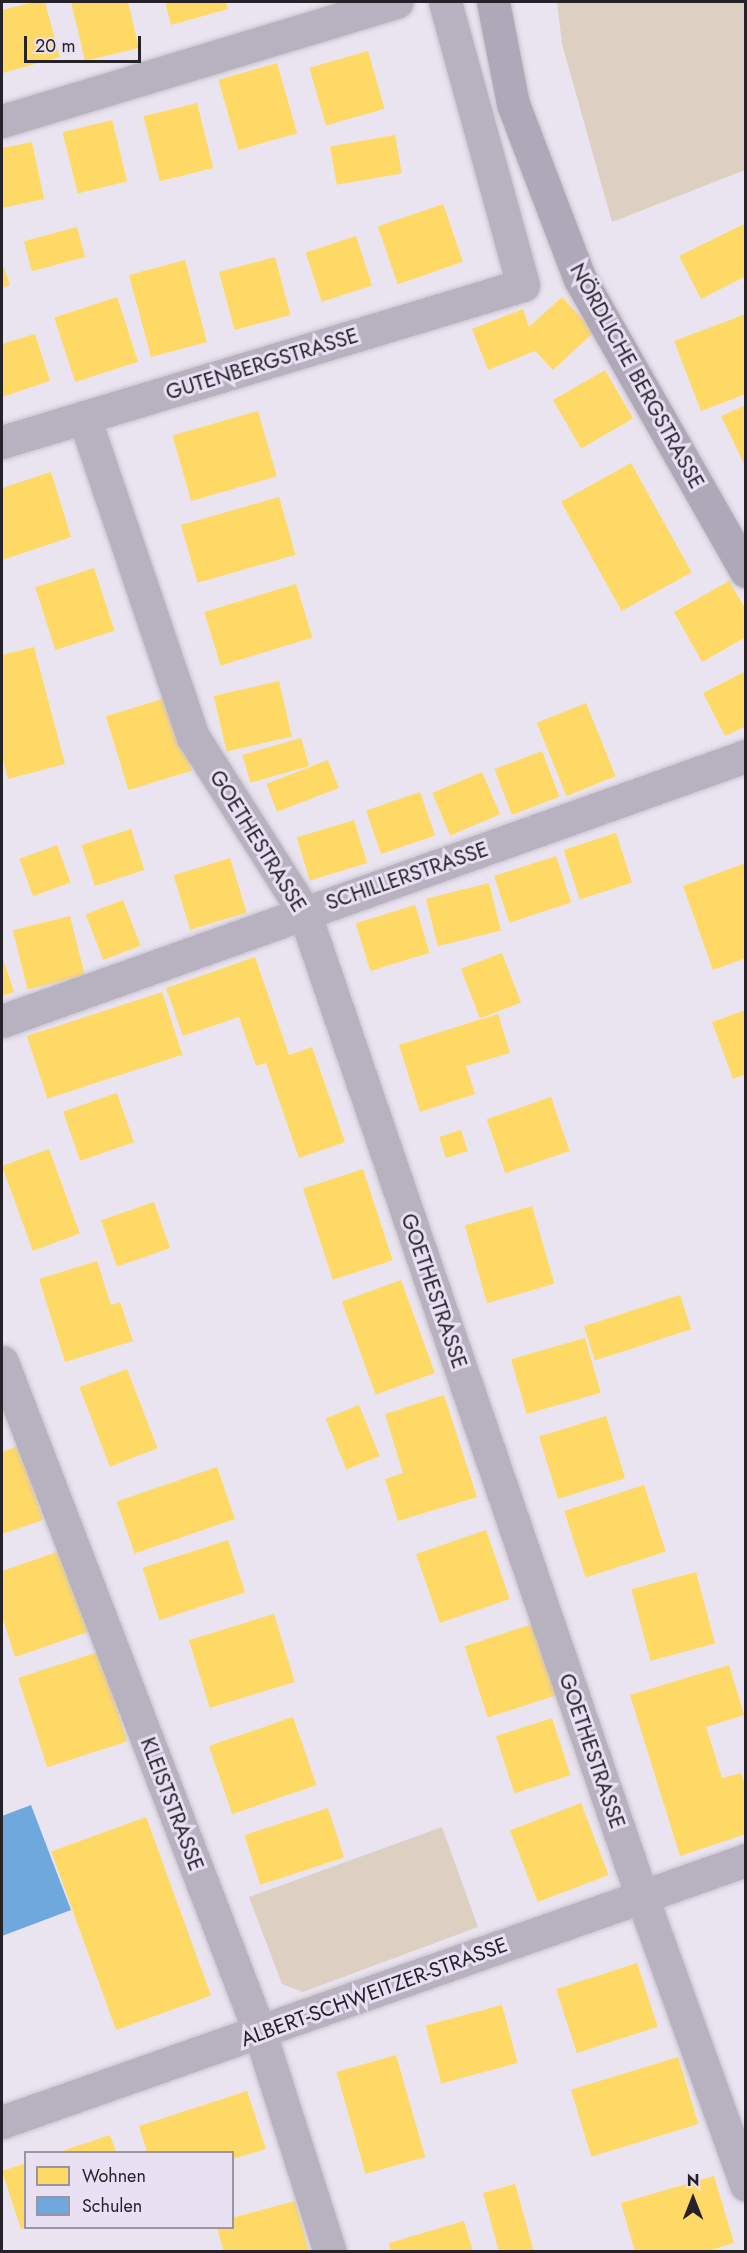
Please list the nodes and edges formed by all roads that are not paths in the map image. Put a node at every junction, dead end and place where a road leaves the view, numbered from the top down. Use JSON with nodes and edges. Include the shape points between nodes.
{"nodes":[{"id":1,"x":396,"y":2,"type":"edge"},
{"id":2,"x":445,"y":2,"type":"edge"},
{"id":3,"x":492,"y":2,"type":"edge"},
{"id":4,"x":2,"y":121,"type":"edge"},
{"id":5,"x":84,"y":417,"type":"junction"},
{"id":6,"x":2,"y":442,"type":"edge"},
{"id":7,"x":746,"y":571,"type":"edge"},
{"id":8,"x":746,"y":756,"type":"edge"},
{"id":9,"x":304,"y":912,"type":"junction"},
{"id":10,"x":2,"y":1022,"type":"edge"},
{"id":11,"x":2,"y":1362,"type":"edge"},
{"id":12,"x":746,"y":1860,"type":"edge"},
{"id":13,"x":642,"y":1897,"type":"junction"},
{"id":14,"x":260,"y":2033,"type":"junction"},
{"id":15,"x":2,"y":2122,"type":"edge"},
{"id":16,"x":746,"y":2185,"type":"edge"},
{"id":17,"x":330,"y":2252,"type":"edge"}],
"edges":[{"from":1,"to":4,"type":"street"},
{"from":2,"to":5,"type":"street","name":"GUTENBERGSTRASSE","via":[[523,285]]},
{"from":3,"to":7,"type":"main road","name":"NÖRDLICHE BERGSTRASSE","via":[[513,104],[580,279]]},
{"from":5,"to":6,"type":"street","name":"GUTENBERGSTRASSE"},
{"from":5,"to":9,"type":"street","name":"GOETHESTRASSE","via":[[193,737]]},
{"from":8,"to":9,"type":"street","name":"SCHILLERSTRASSE"},
{"from":9,"to":10,"type":"street","name":"SCHILLERSTRASSE"},
{"from":9,"to":13,"type":"street","name":"GOETHESTRASSE"},
{"from":11,"to":14,"type":"street","name":"KLEISTSTRASSE"},
{"from":12,"to":13,"type":"street","name":"ALBERT-SCHWEITZER-STRASSE"},
{"from":13,"to":14,"type":"street","name":"ALBERT-SCHWEITZER-STRASSE"},
{"from":13,"to":16,"type":"street","name":"GOETHESTRASSE"},
{"from":14,"to":15,"type":"street","name":"ALBERT-SCHWEITZER-STRASSE"},
{"from":14,"to":17,"type":"street","name":"KLEISTSTRASSE"}]}
